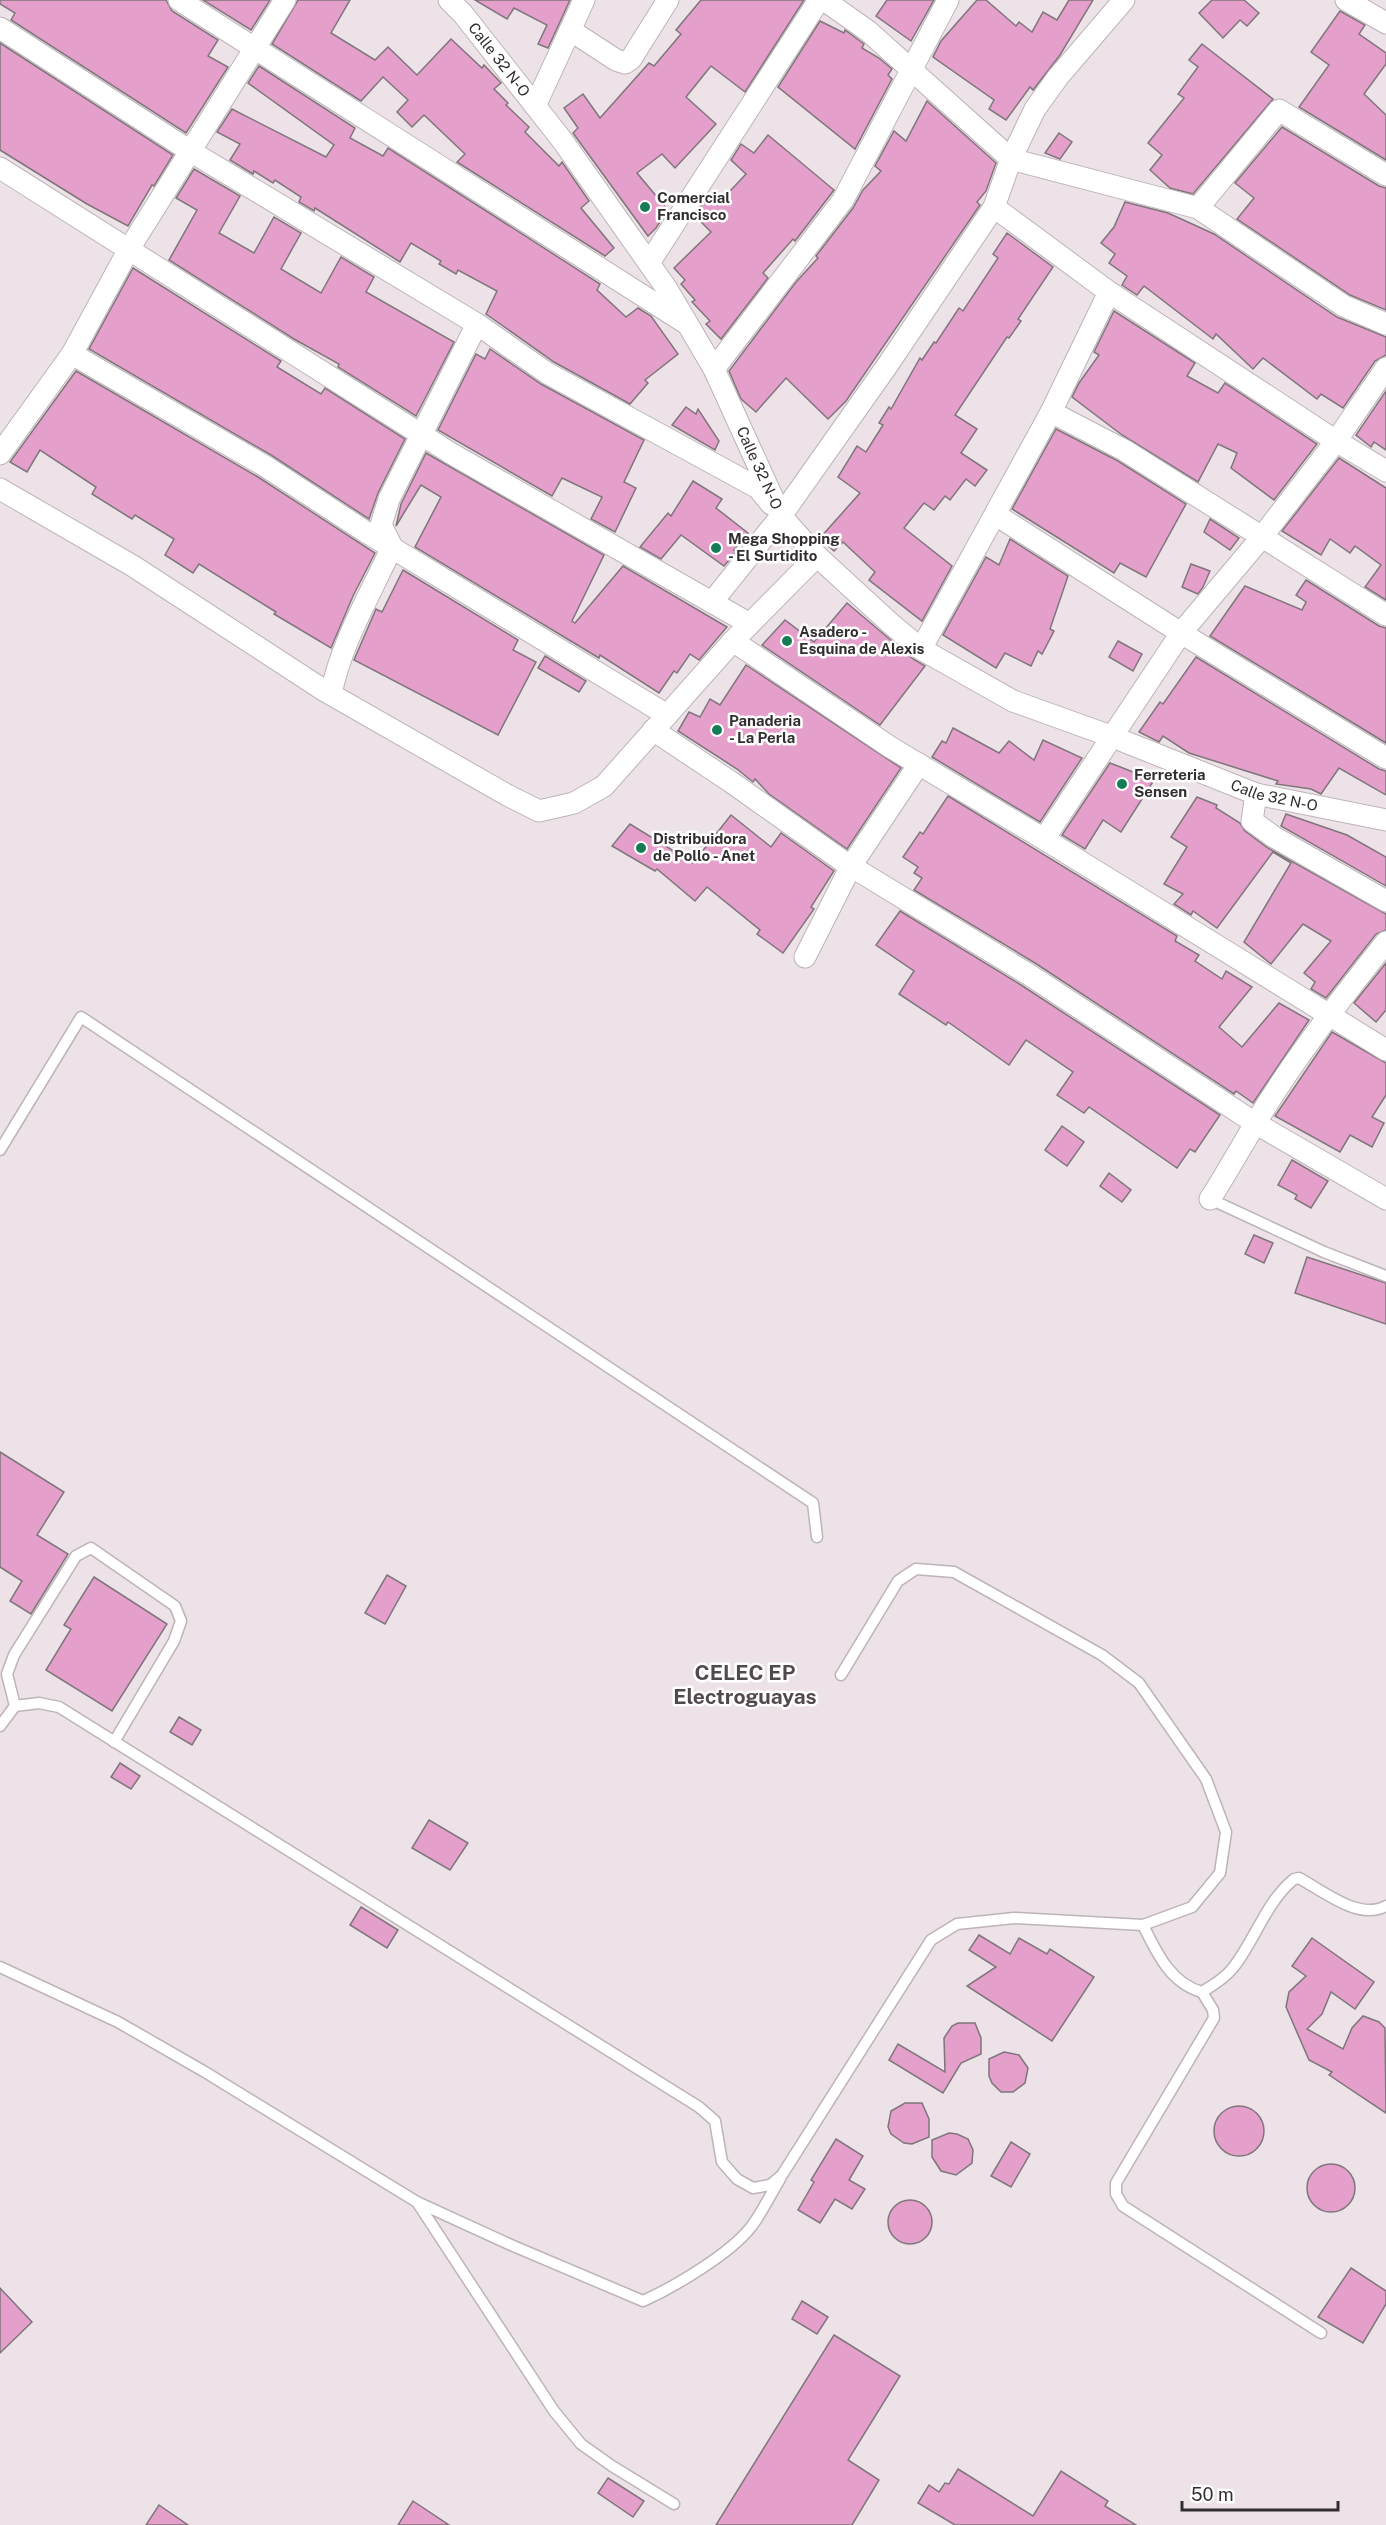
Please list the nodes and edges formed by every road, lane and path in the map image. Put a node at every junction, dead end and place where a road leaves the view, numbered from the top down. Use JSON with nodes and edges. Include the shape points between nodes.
{"nodes":[{"id":1,"x":179,"y":0,"type":"edge"},
{"id":2,"x":285,"y":0,"type":"edge"},
{"id":3,"x":584,"y":0,"type":"edge"},
{"id":4,"x":668,"y":0,"type":"edge"},
{"id":5,"x":819,"y":0,"type":"edge"},
{"id":6,"x":824,"y":0,"type":"edge"},
{"id":7,"x":948,"y":0,"type":"edge"},
{"id":8,"x":1124,"y":0,"type":"edge"},
{"id":9,"x":1346,"y":0,"type":"edge"},
{"id":10,"x":460,"y":5,"type":"edge"},
{"id":11,"x":1386,"y":24,"type":"edge"},
{"id":12,"x":0,"y":28,"type":"edge"},
{"id":13,"x":570,"y":30,"type":"junction"},
{"id":14,"x":256,"y":50,"type":"junction"},
{"id":15,"x":911,"y":70,"type":"junction"},
{"id":16,"x":535,"y":106,"type":"junction"},
{"id":17,"x":190,"y":151,"type":"junction"},
{"id":18,"x":1011,"y":159,"type":"junction"},
{"id":19,"x":0,"y":168,"type":"edge"},
{"id":20,"x":1386,"y":175,"type":"edge"},
{"id":21,"x":994,"y":207,"type":"junction"},
{"id":22,"x":1197,"y":208,"type":"junction"},
{"id":23,"x":129,"y":249,"type":"junction"},
{"id":24,"x":649,"y":263,"type":"junction"},
{"id":25,"x":1109,"y":292,"type":"junction"},
{"id":26,"x":477,"y":324,"type":"junction"},
{"id":27,"x":687,"y":324,"type":"junction"},
{"id":28,"x":1386,"y":324,"type":"edge"},
{"id":29,"x":72,"y":354,"type":"junction"},
{"id":30,"x":1386,"y":368,"type":"edge"},
{"id":31,"x":714,"y":369,"type":"junction"},
{"id":32,"x":1051,"y":412,"type":"junction"},
{"id":33,"x":421,"y":433,"type":"junction"},
{"id":34,"x":1336,"y":441,"type":"junction"},
{"id":35,"x":0,"y":454,"type":"edge"},
{"id":36,"x":0,"y":465,"type":"edge"},
{"id":37,"x":1386,"y":471,"type":"edge"},
{"id":38,"x":2,"y":491,"type":"edge"},
{"id":39,"x":996,"y":515,"type":"junction"},
{"id":40,"x":780,"y":516,"type":"junction"},
{"id":41,"x":1262,"y":538,"type":"junction"},
{"id":42,"x":393,"y":548,"type":"junction"},
{"id":43,"x":817,"y":556,"type":"junction"},
{"id":44,"x":712,"y":603,"type":"junction"},
{"id":45,"x":1386,"y":615,"type":"edge"},
{"id":46,"x":750,"y":624,"type":"junction"},
{"id":47,"x":1181,"y":633,"type":"junction"},
{"id":48,"x":734,"y":641,"type":"junction"},
{"id":49,"x":921,"y":649,"type":"junction"},
{"id":50,"x":331,"y":694,"type":"junction"},
{"id":51,"x":667,"y":715,"type":"junction"},
{"id":52,"x":653,"y":730,"type":"junction"},
{"id":53,"x":1113,"y":737,"type":"junction"},
{"id":54,"x":1386,"y":758,"type":"edge"},
{"id":55,"x":919,"y":764,"type":"junction"},
{"id":56,"x":1256,"y":794,"type":"junction"},
{"id":57,"x":1386,"y":820,"type":"edge"},
{"id":58,"x":1044,"y":839,"type":"junction"},
{"id":59,"x":851,"y":866,"type":"junction"},
{"id":60,"x":1386,"y":901,"type":"edge"},
{"id":61,"x":1386,"y":942,"type":"edge"},
{"id":62,"x":804,"y":957,"type":"dead end"},
{"id":63,"x":1329,"y":1014,"type":"junction"},
{"id":64,"x":1386,"y":1050,"type":"edge"},
{"id":65,"x":1255,"y":1123,"type":"junction"},
{"id":66,"x":0,"y":1150,"type":"edge"},
{"id":67,"x":1210,"y":1198,"type":"joint"},
{"id":68,"x":1386,"y":1199,"type":"edge"},
{"id":69,"x":1386,"y":1276,"type":"edge"},
{"id":70,"x":817,"y":1537,"type":"dead end"},
{"id":71,"x":841,"y":1675,"type":"dead end"},
{"id":72,"x":15,"y":1706,"type":"junction"},
{"id":73,"x":0,"y":1726,"type":"edge"},
{"id":74,"x":114,"y":1742,"type":"junction"},
{"id":75,"x":1386,"y":1906,"type":"edge"},
{"id":76,"x":1143,"y":1925,"type":"junction"},
{"id":77,"x":0,"y":1967,"type":"edge"},
{"id":78,"x":1202,"y":1992,"type":"junction"},
{"id":79,"x":782,"y":2175,"type":"junction"},
{"id":80,"x":417,"y":2202,"type":"junction"},
{"id":81,"x":1321,"y":2333,"type":"dead end"},
{"id":82,"x":674,"y":2504,"type":"dead end"}],
"edges":[{"from":1,"to":14,"type":"street"},
{"from":2,"to":14,"type":"street"},
{"from":3,"to":13,"type":"street"},
{"from":4,"to":13,"type":"street","via":[[625,63]]},
{"from":5,"to":24,"type":"street"},
{"from":6,"to":15,"type":"street","via":[[868,31]]},
{"from":7,"to":15,"type":"street"},
{"from":8,"to":18,"type":"street","via":[[1035,109]]},
{"from":9,"to":11,"type":"street"},
{"from":10,"to":16,"type":"street","name":"Calle 32 N-O"},
{"from":12,"to":17,"type":"street"},
{"from":13,"to":16,"type":"street"},
{"from":14,"to":17,"type":"street"},
{"from":14,"to":27,"type":"street"},
{"from":15,"to":18,"type":"street"},
{"from":15,"to":31,"type":"street","via":[[843,200]]},
{"from":16,"to":24,"type":"street","name":"Calle 32 N-O"},
{"from":17,"to":23,"type":"street"},
{"from":17,"to":26,"type":"street"},
{"from":18,"to":21,"type":"street"},
{"from":18,"to":22,"type":"street"},
{"from":19,"to":23,"type":"street"},
{"from":20,"to":22,"type":"street","via":[[1279,110]]},
{"from":21,"to":25,"type":"street"},
{"from":21,"to":40,"type":"street"},
{"from":22,"to":28,"type":"street","via":[[1344,306]]},
{"from":23,"to":29,"type":"street"},
{"from":23,"to":33,"type":"street"},
{"from":24,"to":27,"type":"street","name":"Calle 32 N-O"},
{"from":25,"to":32,"type":"street"},
{"from":25,"to":34,"type":"street"},
{"from":26,"to":33,"type":"street"},
{"from":26,"to":40,"type":"street","via":[[547,373],[758,488]]},
{"from":27,"to":31,"type":"street","name":"Calle 32 N-O"},
{"from":29,"to":35,"type":"street"},
{"from":29,"to":42,"type":"street","via":[[265,466]]},
{"from":30,"to":34,"type":"street"},
{"from":31,"to":40,"type":"street","name":"Calle 32 N-O"},
{"from":32,"to":39,"type":"street"},
{"from":32,"to":41,"type":"street","via":[[1124,450]]},
{"from":33,"to":42,"type":"street","via":[[388,499],[381,525]]},
{"from":33,"to":44,"type":"street"},
{"from":34,"to":37,"type":"street"},
{"from":34,"to":41,"type":"street"},
{"from":36,"to":38,"type":"street"},
{"from":38,"to":50,"type":"street","via":[[133,566]]},
{"from":39,"to":47,"type":"street"},
{"from":39,"to":49,"type":"street"},
{"from":40,"to":43,"type":"street","name":"Calle 32 N-O"},
{"from":40,"to":44,"type":"street"},
{"from":41,"to":45,"type":"street"},
{"from":41,"to":47,"type":"street"},
{"from":42,"to":50,"type":"street","via":[[348,642]]},
{"from":42,"to":51,"type":"street"},
{"from":43,"to":46,"type":"street"},
{"from":43,"to":49,"type":"street","name":"Calle 32 N-O"},
{"from":44,"to":46,"type":"street"},
{"from":46,"to":48,"type":"street"},
{"from":47,"to":53,"type":"street"},
{"from":47,"to":54,"type":"street"},
{"from":48,"to":51,"type":"street"},
{"from":48,"to":55,"type":"street"},
{"from":49,"to":53,"type":"street","name":"Calle 32 N-O","via":[[1014,701]]},
{"from":50,"to":52,"type":"street","via":[[539,811],[574,803],[604,786]]},
{"from":51,"to":52,"type":"street"},
{"from":52,"to":59,"type":"street"},
{"from":53,"to":56,"type":"street","name":"Calle 32 N-O"},
{"from":53,"to":58,"type":"street"},
{"from":55,"to":58,"type":"street"},
{"from":55,"to":59,"type":"street"},
{"from":56,"to":57,"type":"street","name":"Calle 32 N-O"},
{"from":56,"to":60,"type":"street","via":[[1252,821]]},
{"from":58,"to":63,"type":"street"},
{"from":59,"to":62,"type":"street"},
{"from":59,"to":65,"type":"street","via":[[1028,974]]},
{"from":61,"to":63,"type":"street"},
{"from":63,"to":64,"type":"street"},
{"from":63,"to":65,"type":"street"},
{"from":65,"to":67,"type":"street"},
{"from":65,"to":68,"type":"street"},
{"from":66,"to":70,"type":"lane","via":[[81,1017],[813,1503]]},
{"from":67,"to":69,"type":"lane","via":[[1324,1252]]},
{"from":71,"to":76,"type":"lane","via":[[898,1581],[916,1569],[954,1572],[1102,1655],[1139,1683],[1206,1779],[1226,1832],[1220,1873],[1192,1907]]},
{"from":72,"to":73,"type":"lane"},
{"from":72,"to":74,"type":"lane","via":[[39,1703],[59,1707]]},
{"from":72,"to":74,"type":"lane","via":[[8,1674],[14,1655],[76,1556],[91,1548],[175,1606],[181,1621],[174,1641]]},
{"from":74,"to":79,"type":"lane","via":[[699,2108],[715,2121],[722,2162],[737,2179],[753,2188],[770,2184]]},
{"from":75,"to":78,"type":"lane","via":[[1377,1911],[1360,1911],[1299,1878],[1294,1879],[1268,1910],[1232,1970]]},
{"from":76,"to":78,"type":"lane","via":[[1160,1960],[1186,1988]]},
{"from":76,"to":79,"type":"lane","via":[[1014,1918],[957,1924],[931,1940]]},
{"from":77,"to":80,"type":"lane","via":[[118,2022]]},
{"from":78,"to":81,"type":"lane","via":[[1214,2018],[1116,2183],[1116,2194],[1123,2206]]},
{"from":79,"to":80,"type":"lane","via":[[751,2227],[734,2245],[644,2301]]},
{"from":80,"to":82,"type":"lane","via":[[554,2411],[581,2444]]}]}
